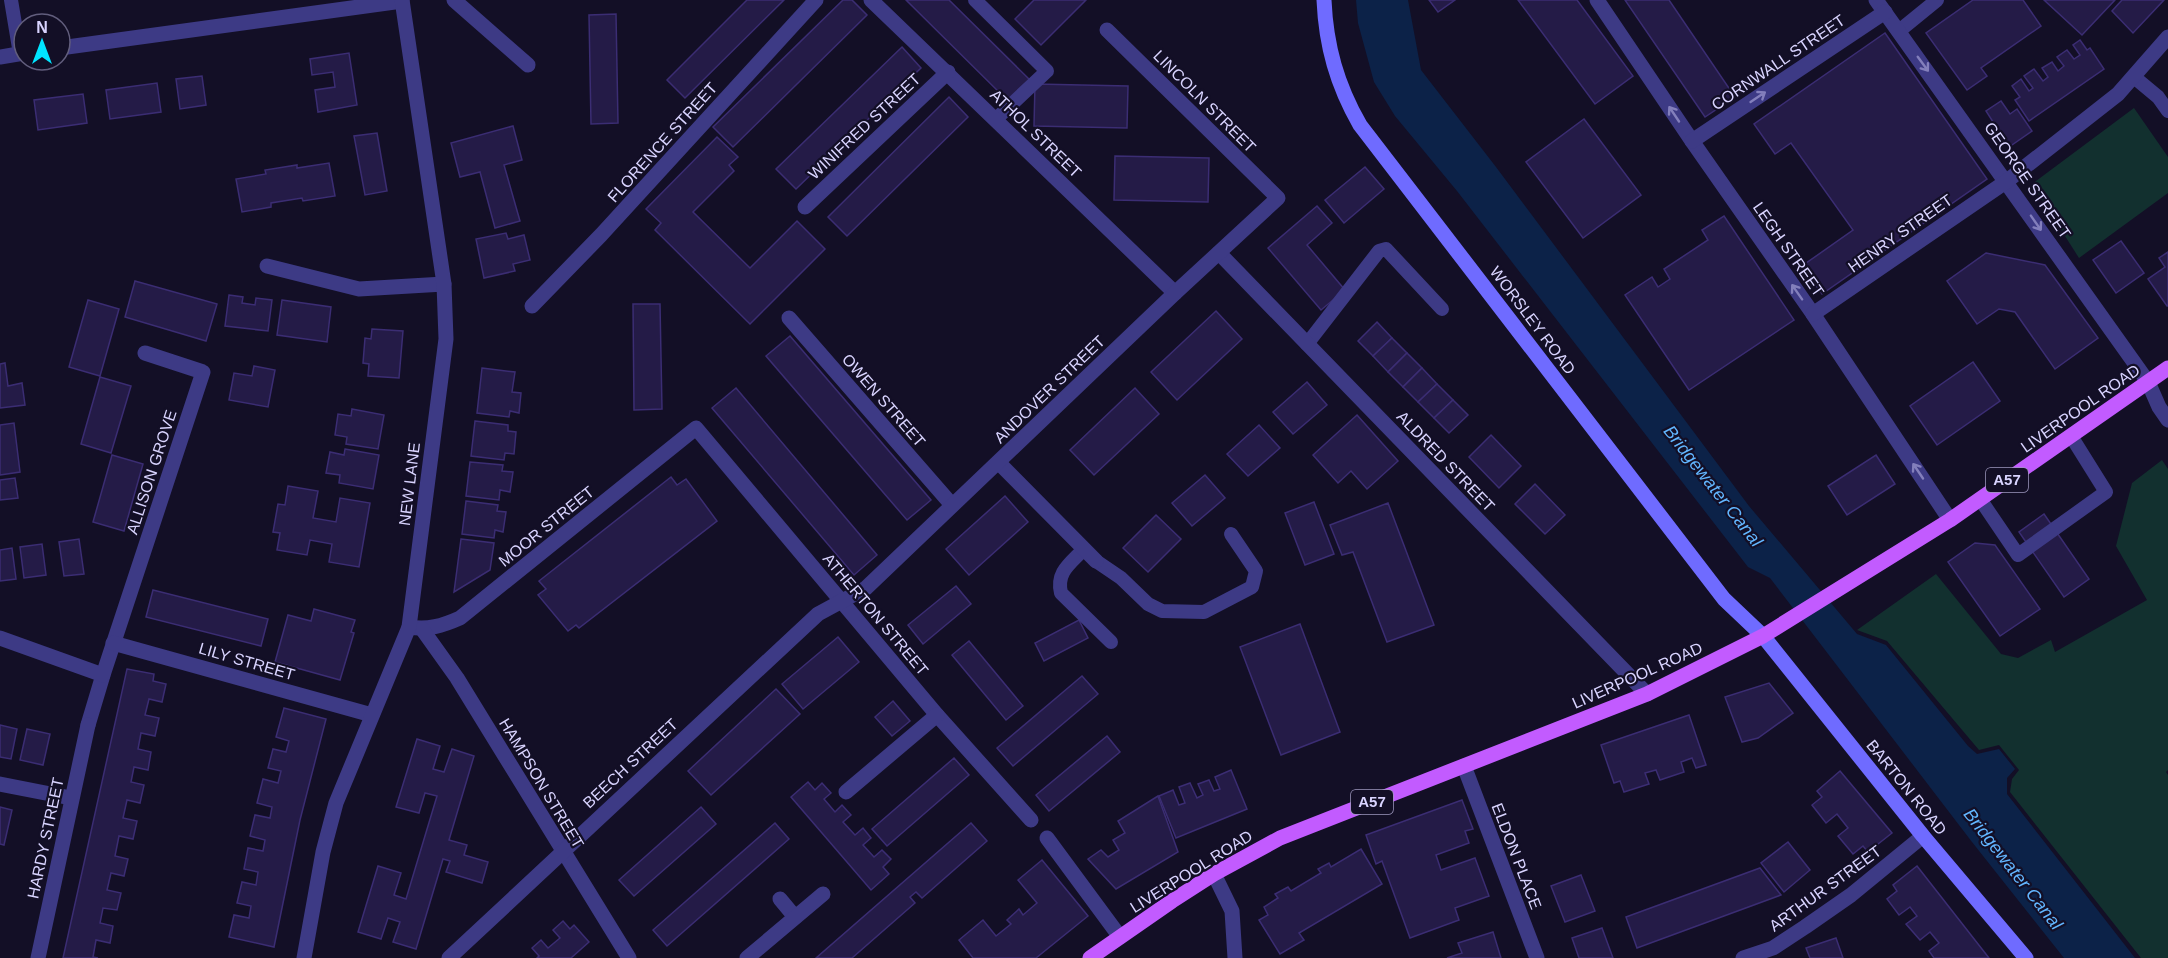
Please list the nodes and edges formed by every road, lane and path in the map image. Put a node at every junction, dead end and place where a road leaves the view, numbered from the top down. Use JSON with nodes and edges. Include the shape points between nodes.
{"nodes":[{"id":1,"x":402,"y":0,"type":"edge"},
{"id":2,"x":454,"y":0,"type":"edge"},
{"id":3,"x":816,"y":0,"type":"edge"},
{"id":4,"x":871,"y":0,"type":"edge"},
{"id":5,"x":975,"y":0,"type":"edge"},
{"id":6,"x":1324,"y":0,"type":"edge"},
{"id":7,"x":1597,"y":0,"type":"edge"},
{"id":8,"x":1937,"y":0,"type":"edge"},
{"id":9,"x":1881,"y":6,"type":"edge"},
{"id":10,"x":1107,"y":30,"type":"dead end"},
{"id":11,"x":1899,"y":31,"type":"junction"},
{"id":12,"x":2168,"y":37,"type":"edge"},
{"id":13,"x":72,"y":46,"type":"edge"},
{"id":14,"x":528,"y":66,"type":"dead end"},
{"id":15,"x":948,"y":72,"type":"junction"},
{"id":16,"x":2134,"y":77,"type":"junction"},
{"id":17,"x":2168,"y":111,"type":"edge"},
{"id":18,"x":996,"y":119,"type":"junction"},
{"id":19,"x":1692,"y":141,"type":"junction"},
{"id":20,"x":2007,"y":181,"type":"junction"},
{"id":21,"x":1278,"y":198,"type":"joint"},
{"id":22,"x":805,"y":207,"type":"dead end"},
{"id":23,"x":1219,"y":253,"type":"junction"},
{"id":24,"x":267,"y":266,"type":"dead end"},
{"id":25,"x":444,"y":284,"type":"junction"},
{"id":26,"x":1175,"y":292,"type":"junction"},
{"id":27,"x":532,"y":306,"type":"dead end"},
{"id":28,"x":1442,"y":309,"type":"dead end"},
{"id":29,"x":1814,"y":314,"type":"junction"},
{"id":30,"x":789,"y":318,"type":"dead end"},
{"id":31,"x":1307,"y":344,"type":"junction"},
{"id":32,"x":145,"y":353,"type":"dead end"},
{"id":33,"x":2168,"y":368,"type":"edge"},
{"id":34,"x":2148,"y":382,"type":"junction"},
{"id":35,"x":2168,"y":420,"type":"edge"},
{"id":36,"x":696,"y":428,"type":"joint"},
{"id":37,"x":2071,"y":436,"type":"junction"},
{"id":38,"x":999,"y":463,"type":"junction"},
{"id":39,"x":1980,"y":500,"type":"junction"},
{"id":40,"x":952,"y":505,"type":"junction"},
{"id":41,"x":1950,"y":520,"type":"junction"},
{"id":42,"x":1231,"y":534,"type":"dead end"},
{"id":43,"x":1084,"y":549,"type":"junction"},
{"id":44,"x":1096,"y":561,"type":"joint"},
{"id":45,"x":842,"y":601,"type":"junction"},
{"id":46,"x":416,"y":628,"type":"junction"},
{"id":47,"x":1763,"y":636,"type":"junction"},
{"id":48,"x":0,"y":638,"type":"edge"},
{"id":49,"x":1111,"y":642,"type":"dead end"},
{"id":50,"x":113,"y":643,"type":"junction"},
{"id":51,"x":103,"y":675,"type":"junction"},
{"id":52,"x":1647,"y":694,"type":"junction"},
{"id":53,"x":372,"y":715,"type":"junction"},
{"id":54,"x":937,"y":716,"type":"junction"},
{"id":55,"x":1464,"y":766,"type":"junction"},
{"id":56,"x":0,"y":784,"type":"edge"},
{"id":57,"x":846,"y":792,"type":"dead end"},
{"id":58,"x":71,"y":798,"type":"junction"},
{"id":59,"x":1031,"y":820,"type":"dead end"},
{"id":60,"x":1923,"y":836,"type":"junction"},
{"id":61,"x":1047,"y":838,"type":"dead end"},
{"id":62,"x":562,"y":850,"type":"junction"},
{"id":63,"x":1214,"y":874,"type":"junction"},
{"id":64,"x":823,"y":894,"type":"dead end"},
{"id":65,"x":780,"y":898,"type":"dead end"},
{"id":66,"x":795,"y":917,"type":"junction"},
{"id":67,"x":1120,"y":937,"type":"junction"},
{"id":68,"x":1775,"y":953,"type":"edge"},
{"id":69,"x":38,"y":958,"type":"edge"},
{"id":70,"x":304,"y":958,"type":"edge"},
{"id":71,"x":449,"y":958,"type":"edge"},
{"id":72,"x":629,"y":958,"type":"edge"},
{"id":73,"x":747,"y":958,"type":"edge"},
{"id":74,"x":1090,"y":958,"type":"edge"},
{"id":75,"x":1235,"y":958,"type":"edge"},
{"id":76,"x":1537,"y":958,"type":"edge"},
{"id":77,"x":1743,"y":958,"type":"edge"},
{"id":78,"x":2026,"y":958,"type":"edge"}],
"edges":[{"from":1,"to":13,"type":"street"},
{"from":1,"to":25,"type":"street","name":"NEW LANE"},
{"from":2,"to":14,"type":"street"},
{"from":3,"to":27,"type":"street","name":"FLORENCE STREET"},
{"from":4,"to":15,"type":"street","name":"ATHOL STREET"},
{"from":5,"to":18,"type":"lane","via":[[1047,71]]},
{"from":6,"to":47,"type":"main road","name":"WORSLEY ROAD","via":[[1331,58],[1360,125],[1724,599]]},
{"from":19,"to":7,"type":"street","name":"LEGH STREET","one_way":true},
{"from":8,"to":11,"type":"lane"},
{"from":9,"to":11,"type":"street","name":"GEORGE STREET"},
{"from":19,"to":9,"type":"street","name":"CORNWALL STREET","one_way":true},
{"from":10,"to":21,"type":"street","name":"LINCOLN STREET"},
{"from":11,"to":20,"type":"street","name":"GEORGE STREET","one_way":true},
{"from":12,"to":16,"type":"street","name":"HENRY STREET"},
{"from":15,"to":18,"type":"street","name":"ATHOL STREET"},
{"from":15,"to":22,"type":"street","name":"WINIFRED STREET"},
{"from":16,"to":17,"type":"lane"},
{"from":16,"to":20,"type":"street","name":"HENRY STREET","via":[[2118,94]]},
{"from":18,"to":26,"type":"street","name":"ATHOL STREET"},
{"from":29,"to":19,"type":"street","name":"LEGH STREET","one_way":true},
{"from":20,"to":29,"type":"street","name":"HENRY STREET"},
{"from":20,"to":34,"type":"street","name":"GEORGE STREET","one_way":true},
{"from":21,"to":23,"type":"street","name":"ANDOVER STREET"},
{"from":23,"to":26,"type":"street","name":"ANDOVER STREET"},
{"from":23,"to":31,"type":"street","name":"ALDRED STREET"},
{"from":24,"to":25,"type":"street","via":[[359,289]]},
{"from":25,"to":46,"type":"street","name":"NEW LANE","via":[[446,339]]},
{"from":26,"to":38,"type":"street","name":"ANDOVER STREET"},
{"from":28,"to":31,"type":"lane","via":[[1386,249],[1379,251]]},
{"from":41,"to":29,"type":"street","name":"LEGH STREET","one_way":true},
{"from":30,"to":40,"type":"street","name":"OWEN STREET"},
{"from":31,"to":52,"type":"street","name":"ALDRED STREET"},
{"from":32,"to":50,"type":"street","name":"ALLISON GROVE","via":[[203,372]]},
{"from":33,"to":34,"type":"main road","name":"LIVERPOOL ROAD","number":"A57"},
{"from":34,"to":35,"type":"street","name":"GEORGE STREET"},
{"from":34,"to":37,"type":"main road","name":"LIVERPOOL ROAD","number":"A57"},
{"from":36,"to":45,"type":"street","name":"ATHERTON STREET"},
{"from":36,"to":46,"type":"street","name":"MOOR STREET","via":[[460,618],[441,627]]},
{"from":37,"to":39,"type":"main road","name":"LIVERPOOL ROAD","number":"A57"},
{"from":37,"to":39,"type":"lane","via":[[2106,492],[2018,555]]},
{"from":38,"to":40,"type":"street","name":"ANDOVER STREET"},
{"from":38,"to":43,"type":"street"},
{"from":39,"to":41,"type":"main road","name":"LIVERPOOL ROAD","number":"A57"},
{"from":40,"to":45,"type":"street","name":"ANDOVER STREET","via":[[866,588]]},
{"from":41,"to":47,"type":"main road","name":"LIVERPOOL ROAD","number":"A57"},
{"from":42,"to":44,"type":"lane","via":[[1256,572],[1252,587],[1204,612],[1162,611]]},
{"from":43,"to":44,"type":"street"},
{"from":43,"to":49,"type":"lane","via":[[1060,575],[1061,593]]},
{"from":45,"to":54,"type":"street","name":"ATHERTON STREET"},
{"from":45,"to":62,"type":"street","name":"BEECH STREET","via":[[818,614]]},
{"from":46,"to":53,"type":"street","name":"NEW LANE"},
{"from":46,"to":62,"type":"street","name":"HAMPSON STREET","via":[[457,678]]},
{"from":47,"to":52,"type":"main road","name":"LIVERPOOL ROAD","number":"A57"},
{"from":47,"to":60,"type":"main road","name":"BARTON ROAD"},
{"from":48,"to":51,"type":"street"},
{"from":50,"to":51,"type":"street","name":"HARDY STREET"},
{"from":50,"to":53,"type":"street","name":"LILY STREET"},
{"from":51,"to":58,"type":"street","name":"HARDY STREET"},
{"from":52,"to":55,"type":"main road","name":"LIVERPOOL ROAD","number":"A57"},
{"from":53,"to":70,"type":"street","name":"NEW LANE","via":[[336,804],[322,852]]},
{"from":54,"to":57,"type":"street"},
{"from":54,"to":59,"type":"street","name":"ATHERTON STREET"},
{"from":55,"to":63,"type":"main road","name":"LIVERPOOL ROAD","number":"A57","via":[[1280,838]]},
{"from":55,"to":76,"type":"street","name":"ELDON PLACE"},
{"from":56,"to":58,"type":"street"},
{"from":58,"to":69,"type":"street","name":"HARDY STREET"},
{"from":60,"to":68,"type":"street","name":"ARTHUR STREET"},
{"from":60,"to":78,"type":"main road","name":"BARTON ROAD"},
{"from":61,"to":67,"type":"street"},
{"from":62,"to":71,"type":"street","name":"BEECH STREET"},
{"from":62,"to":72,"type":"street","name":"HAMPSON STREET"},
{"from":63,"to":67,"type":"main road","name":"LIVERPOOL ROAD","number":"A57"},
{"from":63,"to":75,"type":"street","via":[[1232,911]]},
{"from":64,"to":66,"type":"street"},
{"from":65,"to":66,"type":"street"},
{"from":66,"to":73,"type":"street"},
{"from":67,"to":74,"type":"main road","name":"LIVERPOOL ROAD","number":"A57"},
{"from":68,"to":77,"type":"street","name":"ARTHUR STREET"}]}
